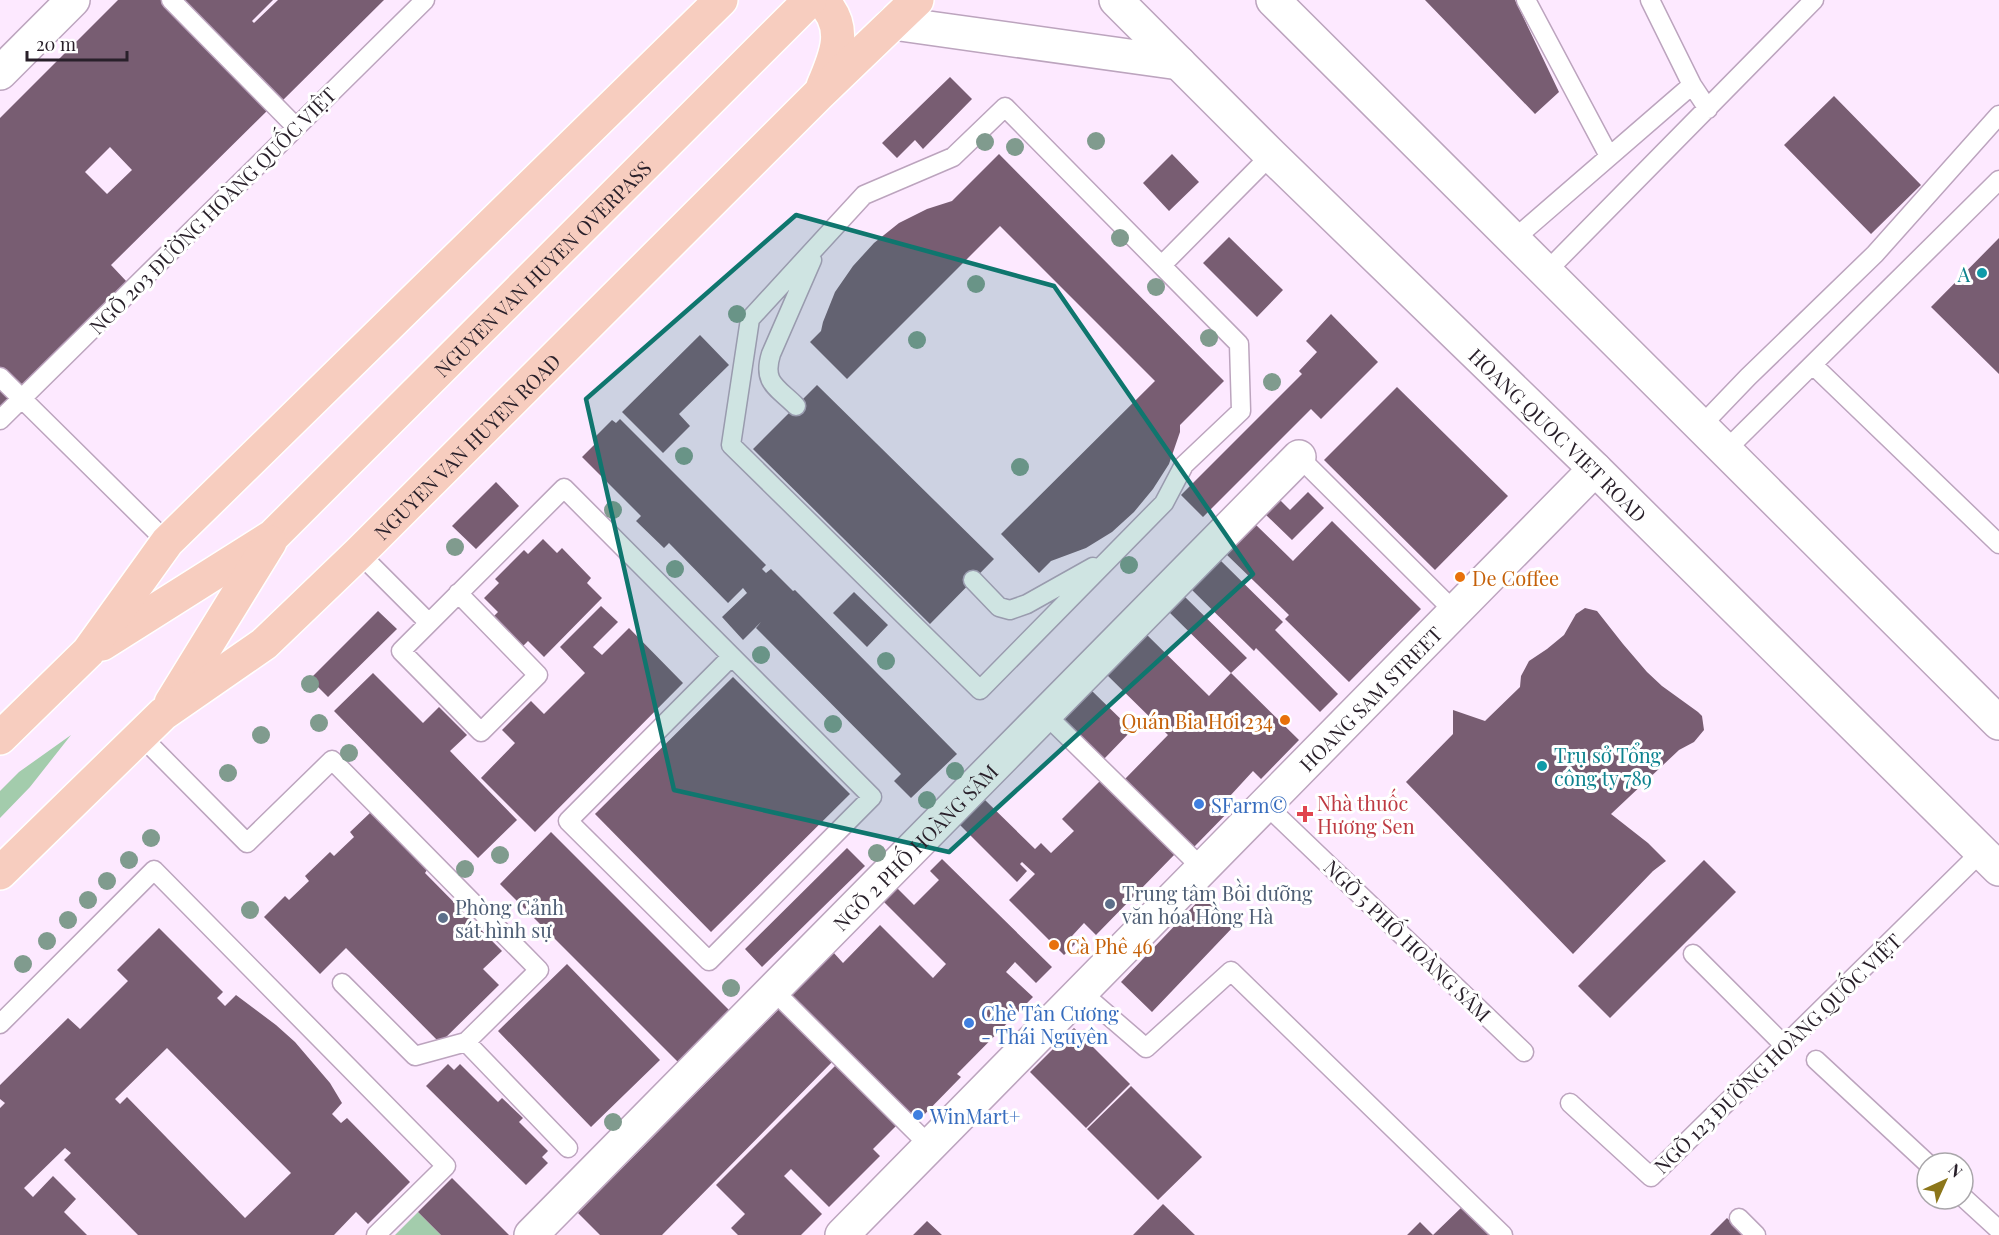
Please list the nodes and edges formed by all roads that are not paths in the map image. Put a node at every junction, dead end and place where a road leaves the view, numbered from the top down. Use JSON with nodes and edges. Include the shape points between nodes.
{"nodes":[{"id":1,"x":74,"y":0,"type":"edge"},
{"id":2,"x":171,"y":0,"type":"edge"},
{"id":3,"x":425,"y":0,"type":"edge"},
{"id":4,"x":721,"y":0,"type":"edge"},
{"id":5,"x":810,"y":0,"type":"edge"},
{"id":6,"x":821,"y":0,"type":"edge"},
{"id":7,"x":917,"y":0,"type":"edge"},
{"id":8,"x":1116,"y":0,"type":"edge"},
{"id":9,"x":1273,"y":0,"type":"edge"},
{"id":10,"x":1526,"y":0,"type":"edge"},
{"id":11,"x":1650,"y":0,"type":"edge"},
{"id":12,"x":1814,"y":0,"type":"edge"},
{"id":13,"x":893,"y":23,"type":"junction"},
{"id":14,"x":1179,"y":63,"type":"junction"},
{"id":15,"x":0,"y":73,"type":"edge"},
{"id":16,"x":1692,"y":84,"type":"junction"},
{"id":17,"x":818,"y":95,"type":"junction"},
{"id":18,"x":1708,"y":109,"type":"junction"},
{"id":19,"x":1999,"y":115,"type":"edge"},
{"id":20,"x":297,"y":127,"type":"junction"},
{"id":21,"x":1271,"y":155,"type":"junction"},
{"id":22,"x":1609,"y":156,"type":"junction"},
{"id":23,"x":1999,"y":180,"type":"edge"},
{"id":24,"x":1514,"y":240,"type":"junction"},
{"id":25,"x":818,"y":245,"type":"junction"},
{"id":26,"x":1162,"y":266,"type":"junction"},
{"id":27,"x":1545,"y":273,"type":"junction"},
{"id":28,"x":1813,"y":365,"type":"junction"},
{"id":29,"x":0,"y":377,"type":"edge"},
{"id":30,"x":22,"y":398,"type":"junction"},
{"id":31,"x":796,"y":406,"type":"dead end"},
{"id":32,"x":0,"y":420,"type":"edge"},
{"id":33,"x":1701,"y":426,"type":"junction"},
{"id":34,"x":1725,"y":450,"type":"junction"},
{"id":35,"x":1299,"y":457,"type":"joint"},
{"id":36,"x":1595,"y":469,"type":"junction"},
{"id":37,"x":273,"y":536,"type":"junction"},
{"id":38,"x":167,"y":542,"type":"junction"},
{"id":39,"x":1999,"y":544,"type":"edge"},
{"id":40,"x":359,"y":553,"type":"junction"},
{"id":41,"x":1111,"y":557,"type":"junction"},
{"id":42,"x":973,"y":580,"type":"dead end"},
{"id":43,"x":458,"y":593,"type":"junction"},
{"id":44,"x":1454,"y":612,"type":"junction"},
{"id":45,"x":429,"y":623,"type":"junction"},
{"id":46,"x":88,"y":652,"type":"junction"},
{"id":47,"x":731,"y":657,"type":"junction"},
{"id":48,"x":1045,"y":714,"type":"junction"},
{"id":49,"x":1999,"y":723,"type":"edge"},
{"id":50,"x":152,"y":725,"type":"junction"},
{"id":51,"x":0,"y":738,"type":"edge"},
{"id":52,"x":1265,"y":804,"type":"junction"},
{"id":53,"x":1990,"y":860,"type":"edge"},
{"id":54,"x":1202,"y":868,"type":"junction"},
{"id":55,"x":0,"y":873,"type":"edge"},
{"id":56,"x":1693,"y":954,"type":"dead end"},
{"id":57,"x":342,"y":983,"type":"dead end"},
{"id":58,"x":773,"y":990,"type":"junction"},
{"id":59,"x":1080,"y":992,"type":"junction"},
{"id":60,"x":0,"y":1024,"type":"edge"},
{"id":61,"x":466,"y":1042,"type":"junction"},
{"id":62,"x":1785,"y":1046,"type":"junction"},
{"id":63,"x":1524,"y":1052,"type":"dead end"},
{"id":64,"x":1816,"y":1060,"type":"dead end"},
{"id":65,"x":1570,"y":1103,"type":"dead end"},
{"id":66,"x":929,"y":1145,"type":"junction"},
{"id":67,"x":568,"y":1148,"type":"dead end"},
{"id":68,"x":1915,"y":1152,"type":"edge"},
{"id":69,"x":1975,"y":1208,"type":"edge"},
{"id":70,"x":1739,"y":1218,"type":"dead end"},
{"id":71,"x":1999,"y":1230,"type":"edge"},
{"id":72,"x":376,"y":1235,"type":"edge"},
{"id":73,"x":531,"y":1235,"type":"edge"},
{"id":74,"x":842,"y":1235,"type":"edge"},
{"id":75,"x":1503,"y":1235,"type":"edge"},
{"id":76,"x":1756,"y":1235,"type":"edge"}],
"edges":[{"from":1,"to":15,"type":"main road"},
{"from":2,"to":20,"type":"lane"},
{"from":3,"to":20,"type":"lane","name":"NGÕ 203 ĐƯỜNG HOÀNG QUỐC VIỆT"},
{"from":4,"to":38,"type":"main road"},
{"from":5,"to":37,"type":"main road","name":"NGUYEN VAN HUYEN OVERPASS"},
{"from":6,"to":17,"type":"main road","via":[[831,9],[838,29],[836,57]]},
{"from":7,"to":13,"type":"main road","name":"NGUYEN VAN HUYEN ROAD"},
{"from":8,"to":14,"type":"main road","name":"HOANG QUOC VIET ROAD"},
{"from":9,"to":24,"type":"main road"},
{"from":10,"to":22,"type":"lane"},
{"from":11,"to":16,"type":"lane"},
{"from":12,"to":18,"type":"lane"},
{"from":13,"to":14,"type":"main road"},
{"from":13,"to":17,"type":"main road","name":"NGUYEN VAN HUYEN ROAD"},
{"from":14,"to":21,"type":"main road","name":"HOANG QUOC VIET ROAD"},
{"from":16,"to":18,"type":"lane"},
{"from":16,"to":22,"type":"lane"},
{"from":17,"to":40,"type":"main road","name":"NGUYEN VAN HUYEN ROAD"},
{"from":18,"to":27,"type":"lane"},
{"from":19,"to":33,"type":"lane","via":[[1875,254]]},
{"from":20,"to":30,"type":"lane","name":"NGÕ 203 ĐƯỜNG HOÀNG QUỐC VIỆT"},
{"from":21,"to":26,"type":"lane"},
{"from":21,"to":36,"type":"main road","name":"HOANG QUOC VIET ROAD"},
{"from":22,"to":24,"type":"lane"},
{"from":23,"to":28,"type":"lane"},
{"from":24,"to":27,"type":"main road"},
{"from":25,"to":26,"type":"lane","via":[[864,195],[954,157],[1005,107]]},
{"from":25,"to":31,"type":"lane","via":[[767,369],[771,381]]},
{"from":25,"to":41,"type":"lane","via":[[750,319],[731,445],[980,690]]},
{"from":26,"to":41,"type":"lane","via":[[1239,344],[1241,411],[1184,465],[1164,503]]},
{"from":27,"to":33,"type":"main road"},
{"from":28,"to":34,"type":"lane"},
{"from":28,"to":39,"type":"lane"},
{"from":29,"to":30,"type":"lane"},
{"from":30,"to":32,"type":"lane","name":"NGÕ 203 ĐƯỜNG HOÀNG QUỐC VIỆT"},
{"from":30,"to":38,"type":"lane"},
{"from":33,"to":34,"type":"main road"},
{"from":34,"to":49,"type":"main road"},
{"from":35,"to":44,"type":"lane"},
{"from":35,"to":48,"type":"main road","name":"NGÕ 2 PHỐ HOÀNG SÂM"},
{"from":36,"to":44,"type":"main road","name":"HOANG SAM STREET"},
{"from":36,"to":53,"type":"main road","name":"HOANG QUOC VIET ROAD"},
{"from":37,"to":46,"type":"main road"},
{"from":37,"to":50,"type":"main road"},
{"from":38,"to":46,"type":"main road"},
{"from":40,"to":45,"type":"lane"},
{"from":40,"to":50,"type":"main road","name":"NGUYEN VAN HUYEN ROAD","via":[[264,644]]},
{"from":41,"to":42,"type":"lane","via":[[1010,610],[999,607]]},
{"from":43,"to":45,"type":"lane"},
{"from":43,"to":45,"type":"lane","via":[[538,675],[481,732],[401,651]]},
{"from":43,"to":47,"type":"lane","via":[[564,488]]},
{"from":44,"to":52,"type":"main road","name":"HOANG SAM STREET"},
{"from":46,"to":51,"type":"main road"},
{"from":47,"to":47,"type":"lane","via":[[872,797],[709,961],[568,821]]},
{"from":48,"to":54,"type":"lane"},
{"from":48,"to":58,"type":"main road","name":"NGÕ 2 PHỐ HOÀNG SÂM"},
{"from":50,"to":55,"type":"main road","name":"NGUYEN VAN HUYEN ROAD"},
{"from":50,"to":61,"type":"lane","via":[[247,843],[332,760],[539,970]]},
{"from":52,"to":54,"type":"main road","name":"HOANG SAM STREET"},
{"from":52,"to":63,"type":"lane","name":"NGÕ 5 PHỐ HOÀNG SÂM"},
{"from":53,"to":62,"type":"lane","name":"NGÕ 123 ĐƯỜNG HOÀNG QUỐC VIỆT"},
{"from":54,"to":59,"type":"main road","name":"HOANG SAM STREET"},
{"from":56,"to":62,"type":"lane"},
{"from":57,"to":61,"type":"lane","via":[[416,1056]]},
{"from":58,"to":66,"type":"lane"},
{"from":58,"to":73,"type":"main road","name":"NGÕ 2 PHỐ HOÀNG SÂM"},
{"from":59,"to":66,"type":"main road","name":"HOANG SAM STREET"},
{"from":59,"to":75,"type":"lane","via":[[1146,1048],[1231,971]]},
{"from":60,"to":72,"type":"lane","via":[[154,870],[446,1166]]},
{"from":61,"to":67,"type":"lane"},
{"from":62,"to":65,"type":"lane","name":"NGÕ 123 ĐƯỜNG HOÀNG QUỐC VIỆT","via":[[1652,1177]]},
{"from":64,"to":68,"type":"lane"},
{"from":66,"to":74,"type":"main road","name":"HOANG SAM STREET"},
{"from":69,"to":71,"type":"lane"},
{"from":70,"to":76,"type":"lane"}]}
